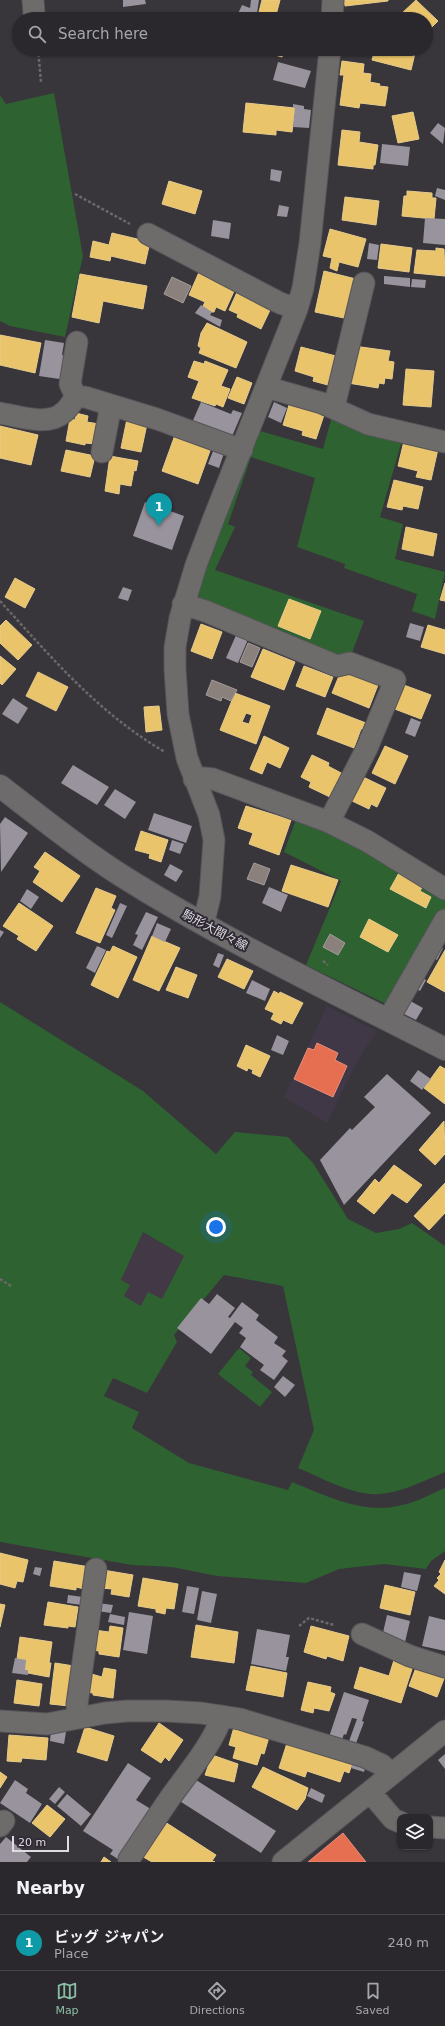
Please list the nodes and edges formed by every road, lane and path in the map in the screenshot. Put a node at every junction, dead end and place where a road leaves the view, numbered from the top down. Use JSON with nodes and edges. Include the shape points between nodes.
{"nodes":[{"id":1,"x":39,"y":56,"type":"edge"},
{"id":2,"x":329,"y":56,"type":"edge"},
{"id":3,"x":41,"y":82,"type":"dead end"},
{"id":4,"x":75,"y":194,"type":"dead end"},
{"id":5,"x":148,"y":234,"type":"joint"},
{"id":6,"x":364,"y":283,"type":"dead end"},
{"id":7,"x":297,"y":309,"type":"junction"},
{"id":8,"x":77,"y":342,"type":"dead end"},
{"id":9,"x":266,"y":387,"type":"junction"},
{"id":10,"x":76,"y":397,"type":"junction"},
{"id":11,"x":112,"y":405,"type":"junction"},
{"id":12,"x":334,"y":407,"type":"junction"},
{"id":13,"x":0,"y":413,"type":"edge"},
{"id":14,"x":445,"y":442,"type":"edge"},
{"id":15,"x":242,"y":450,"type":"junction"},
{"id":16,"x":102,"y":452,"type":"dead end"},
{"id":17,"x":0,"y":601,"type":"edge"},
{"id":18,"x":183,"y":604,"type":"junction"},
{"id":19,"x":187,"y":758,"type":"junction"},
{"id":20,"x":194,"y":779,"type":"junction"},
{"id":21,"x":0,"y":786,"type":"edge"},
{"id":22,"x":329,"y":822,"type":"junction"},
{"id":23,"x":445,"y":889,"type":"edge"},
{"id":24,"x":445,"y":920,"type":"edge"},
{"id":25,"x":202,"y":923,"type":"junction"},
{"id":26,"x":388,"y":1020,"type":"junction"},
{"id":27,"x":445,"y":1049,"type":"edge"},
{"id":28,"x":0,"y":1279,"type":"edge"},
{"id":29,"x":11,"y":1286,"type":"dead end"},
{"id":30,"x":96,"y":1569,"type":"dead end"},
{"id":31,"x":334,"y":1625,"type":"dead end"},
{"id":32,"x":299,"y":1626,"type":"dead end"},
{"id":33,"x":362,"y":1634,"type":"dead end"},
{"id":34,"x":445,"y":1667,"type":"edge"},
{"id":35,"x":222,"y":1716,"type":"junction"},
{"id":36,"x":78,"y":1718,"type":"junction"},
{"id":37,"x":0,"y":1722,"type":"edge"},
{"id":38,"x":445,"y":1731,"type":"edge"},
{"id":39,"x":392,"y":1774,"type":"junction"},
{"id":40,"x":370,"y":1792,"type":"junction"},
{"id":41,"x":397,"y":1821,"type":"edge"},
{"id":42,"x":433,"y":1827,"type":"edge"},
{"id":43,"x":445,"y":1828,"type":"edge"},
{"id":44,"x":129,"y":1862,"type":"edge"},
{"id":45,"x":283,"y":1862,"type":"edge"}],
"edges":[{"from":1,"to":3,"type":"path"},
{"from":2,"to":7,"type":"street","via":[[310,243]]},
{"from":4,"to":5,"type":"path"},
{"from":5,"to":7,"type":"street","via":[[280,303]]},
{"from":6,"to":12,"type":"street"},
{"from":7,"to":9,"type":"street"},
{"from":8,"to":10,"type":"street","via":[[70,384]]},
{"from":9,"to":12,"type":"street"},
{"from":9,"to":15,"type":"street"},
{"from":10,"to":11,"type":"street"},
{"from":10,"to":13,"type":"street","via":[[64,412],[50,419],[40,420]]},
{"from":11,"to":15,"type":"street"},
{"from":11,"to":16,"type":"street"},
{"from":12,"to":14,"type":"street","via":[[368,424]]},
{"from":15,"to":18,"type":"street","via":[[212,522]]},
{"from":17,"to":19,"type":"path","via":[[47,655],[89,696],[128,728],[153,744],[168,753]]},
{"from":18,"to":19,"type":"street","via":[[176,646],[175,689]]},
{"from":18,"to":22,"type":"street","via":[[337,666],[350,663],[395,680],[366,748]]},
{"from":19,"to":20,"type":"street"},
{"from":20,"to":22,"type":"street","via":[[213,780]]},
{"from":20,"to":25,"type":"street","via":[[209,815],[214,845],[210,896]]},
{"from":21,"to":25,"type":"main road","name":"駒形大間々線","via":[[118,874]]},
{"from":22,"to":23,"type":"street","via":[[367,841]]},
{"from":24,"to":26,"type":"street"},
{"from":25,"to":26,"type":"main road","name":"駒形大間々線"},
{"from":26,"to":27,"type":"main road","name":"駒形大間々線"},
{"from":28,"to":29,"type":"path"},
{"from":30,"to":36,"type":"street","via":[[76,1704]]},
{"from":31,"to":32,"type":"path","via":[[309,1618]]},
{"from":33,"to":34,"type":"street","via":[[410,1656]]},
{"from":35,"to":36,"type":"street","via":[[166,1711],[104,1713]]},
{"from":35,"to":39,"type":"street","via":[[240,1719],[365,1757],[382,1765]]},
{"from":35,"to":44,"type":"street","via":[[205,1748],[159,1813]]},
{"from":36,"to":37,"type":"street","via":[[47,1724]]},
{"from":38,"to":39,"type":"street"},
{"from":39,"to":40,"type":"street"},
{"from":40,"to":41,"type":"street"},
{"from":40,"to":45,"type":"street"},
{"from":42,"to":43,"type":"street"}]}
